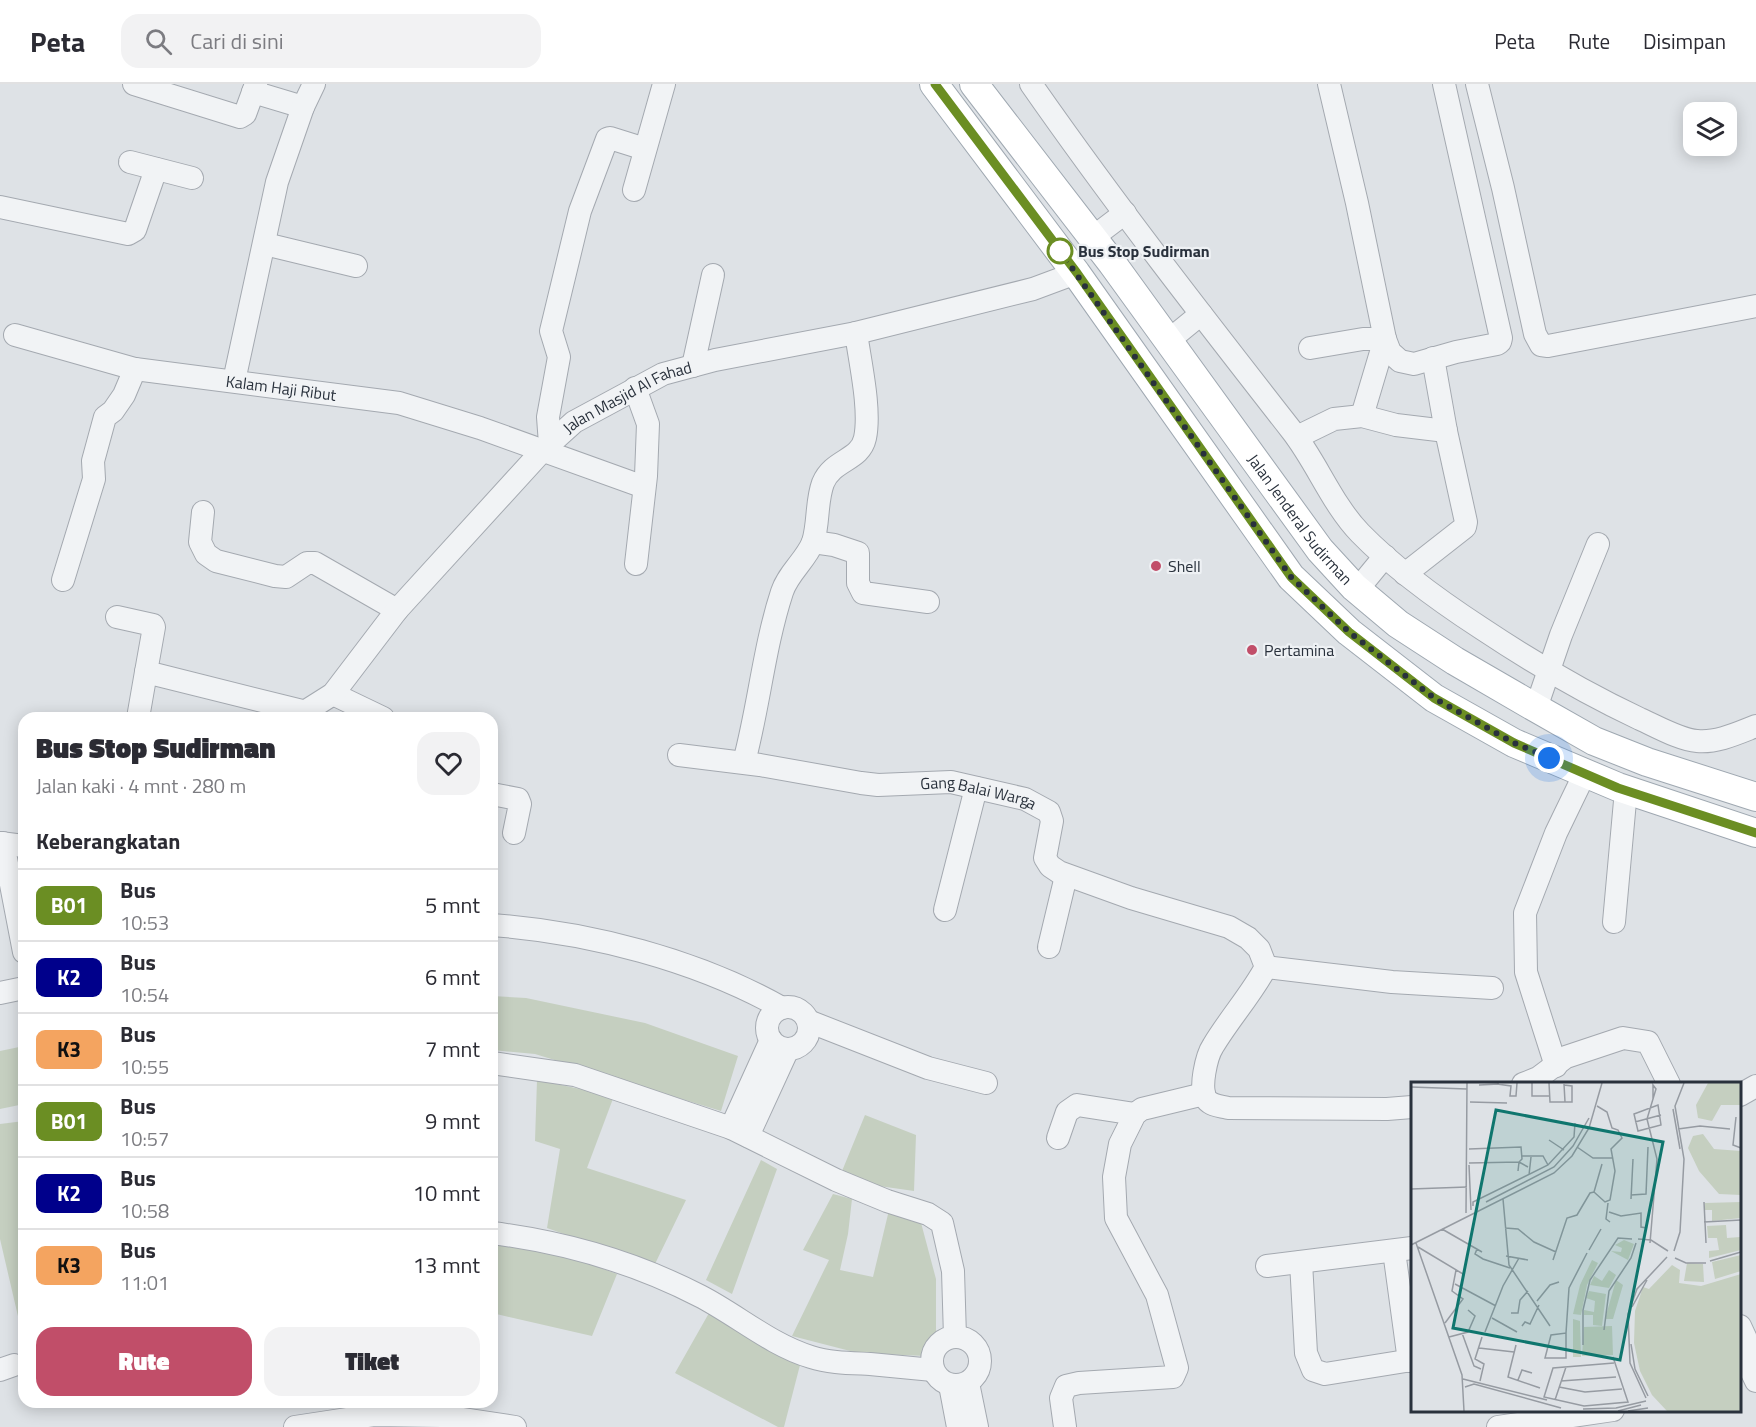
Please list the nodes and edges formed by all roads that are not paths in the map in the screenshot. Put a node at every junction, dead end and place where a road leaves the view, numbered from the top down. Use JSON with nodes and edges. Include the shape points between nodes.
{"nodes":[{"id":1,"x":134,"y":84,"type":"edge"},
{"id":2,"x":314,"y":84,"type":"edge"},
{"id":3,"x":664,"y":84,"type":"edge"},
{"id":4,"x":934,"y":84,"type":"edge"},
{"id":5,"x":974,"y":84,"type":"edge"},
{"id":6,"x":1031,"y":84,"type":"edge"},
{"id":7,"x":1329,"y":84,"type":"edge"},
{"id":8,"x":1444,"y":84,"type":"edge"},
{"id":9,"x":1477,"y":84,"type":"edge"},
{"id":10,"x":255,"y":88,"type":"edge"},
{"id":11,"x":303,"y":107,"type":"junction"},
{"id":12,"x":645,"y":149,"type":"junction"},
{"id":13,"x":130,"y":162,"type":"dead end"},
{"id":14,"x":156,"y":169,"type":"junction"},
{"id":15,"x":192,"y":178,"type":"dead end"},
{"id":16,"x":634,"y":190,"type":"dead end"},
{"id":17,"x":0,"y":207,"type":"edge"},
{"id":18,"x":1125,"y":213,"type":"junction"},
{"id":19,"x":1092,"y":238,"type":"junction"},
{"id":20,"x":265,"y":244,"type":"junction"},
{"id":21,"x":356,"y":266,"type":"dead end"},
{"id":22,"x":1077,"y":273,"type":"junction"},
{"id":23,"x":713,"y":275,"type":"dead end"},
{"id":24,"x":1756,"y":306,"type":"edge"},
{"id":25,"x":1201,"y":314,"type":"junction"},
{"id":26,"x":856,"y":333,"type":"junction"},
{"id":27,"x":15,"y":335,"type":"dead end"},
{"id":28,"x":1385,"y":339,"type":"junction"},
{"id":29,"x":1168,"y":341,"type":"junction"},
{"id":30,"x":1310,"y":348,"type":"dead end"},
{"id":31,"x":1433,"y":358,"type":"junction"},
{"id":32,"x":693,"y":366,"type":"junction"},
{"id":33,"x":135,"y":369,"type":"junction"},
{"id":34,"x":234,"y":381,"type":"junction"},
{"id":35,"x":635,"y":388,"type":"junction"},
{"id":36,"x":1362,"y":416,"type":"junction"},
{"id":37,"x":1446,"y":431,"type":"junction"},
{"id":38,"x":1297,"y":437,"type":"junction"},
{"id":39,"x":546,"y":447,"type":"junction"},
{"id":40,"x":644,"y":487,"type":"junction"},
{"id":41,"x":203,"y":512,"type":"dead end"},
{"id":42,"x":813,"y":542,"type":"junction"},
{"id":43,"x":1598,"y":544,"type":"dead end"},
{"id":44,"x":1385,"y":556,"type":"junction"},
{"id":45,"x":636,"y":564,"type":"dead end"},
{"id":46,"x":1405,"y":574,"type":"junction"},
{"id":47,"x":63,"y":580,"type":"dead end"},
{"id":48,"x":1357,"y":590,"type":"junction"},
{"id":49,"x":928,"y":602,"type":"dead end"},
{"id":50,"x":397,"y":610,"type":"junction"},
{"id":51,"x":117,"y":617,"type":"dead end"},
{"id":52,"x":1548,"y":670,"type":"junction"},
{"id":53,"x":146,"y":672,"type":"junction"},
{"id":54,"x":333,"y":694,"type":"junction"},
{"id":55,"x":1536,"y":708,"type":"junction"},
{"id":56,"x":139,"y":712,"type":"edge"},
{"id":57,"x":290,"y":712,"type":"edge"},
{"id":58,"x":306,"y":712,"type":"edge"},
{"id":59,"x":370,"y":712,"type":"edge"},
{"id":60,"x":1756,"y":726,"type":"edge"},
{"id":61,"x":1662,"y":729,"type":"junction"},
{"id":62,"x":679,"y":755,"type":"dead end"},
{"id":63,"x":744,"y":762,"type":"junction"},
{"id":64,"x":1647,"y":762,"type":"junction"},
{"id":65,"x":1585,"y":773,"type":"junction"},
{"id":66,"x":976,"y":788,"type":"junction"},
{"id":67,"x":1626,"y":790,"type":"junction"},
{"id":68,"x":498,"y":795,"type":"edge"},
{"id":69,"x":1756,"y":797,"type":"edge"},
{"id":70,"x":514,"y":833,"type":"dead end"},
{"id":71,"x":1756,"y":833,"type":"edge"},
{"id":72,"x":9,"y":844,"type":"edge"},
{"id":73,"x":1066,"y":876,"type":"junction"},
{"id":74,"x":18,"y":909,"type":"edge"},
{"id":75,"x":945,"y":910,"type":"dead end"},
{"id":76,"x":1614,"y":922,"type":"dead end"},
{"id":77,"x":498,"y":926,"type":"edge"},
{"id":78,"x":1048,"y":947,"type":"dead end"},
{"id":79,"x":1266,"y":967,"type":"junction"},
{"id":80,"x":1492,"y":988,"type":"dead end"},
{"id":81,"x":18,"y":989,"type":"edge"},
{"id":82,"x":0,"y":993,"type":"edge"},
{"id":83,"x":782,"y":1008,"type":"junction"},
{"id":84,"x":808,"y":1021,"type":"junction"},
{"id":85,"x":780,"y":1044,"type":"junction"},
{"id":86,"x":498,"y":1065,"type":"edge"},
{"id":87,"x":1556,"y":1066,"type":"junction"},
{"id":88,"x":1526,"y":1082,"type":"edge"},
{"id":89,"x":1668,"y":1082,"type":"edge"},
{"id":90,"x":986,"y":1083,"type":"dead end"},
{"id":91,"x":1756,"y":1086,"type":"edge"},
{"id":92,"x":1204,"y":1094,"type":"junction"},
{"id":93,"x":1741,"y":1094,"type":"edge"},
{"id":94,"x":1411,"y":1107,"type":"edge"},
{"id":95,"x":1135,"y":1114,"type":"junction"},
{"id":96,"x":740,"y":1132,"type":"junction"},
{"id":97,"x":1058,"y":1138,"type":"dead end"},
{"id":98,"x":498,"y":1234,"type":"edge"},
{"id":99,"x":1403,"y":1249,"type":"edge"},
{"id":100,"x":1301,"y":1262,"type":"junction"},
{"id":101,"x":1267,"y":1266,"type":"dead end"},
{"id":102,"x":1741,"y":1330,"type":"edge"},
{"id":103,"x":948,"y":1340,"type":"junction"},
{"id":104,"x":1748,"y":1356,"type":"edge"},
{"id":105,"x":1411,"y":1360,"type":"edge"},
{"id":106,"x":933,"y":1370,"type":"junction"},
{"id":107,"x":1756,"y":1381,"type":"edge"},
{"id":108,"x":959,"y":1384,"type":"junction"},
{"id":109,"x":1599,"y":1412,"type":"edge"},
{"id":110,"x":295,"y":1427,"type":"edge"},
{"id":111,"x":515,"y":1427,"type":"edge"},
{"id":112,"x":958,"y":1427,"type":"edge"},
{"id":113,"x":977,"y":1427,"type":"edge"},
{"id":114,"x":1065,"y":1427,"type":"edge"},
{"id":115,"x":1498,"y":1427,"type":"edge"}],
"edges":[{"from":1,"to":10,"type":"street","via":[[240,117],[245,114]]},
{"from":2,"to":11,"type":"street"},
{"from":3,"to":12,"type":"street"},
{"from":4,"to":22,"type":"main road"},
{"from":5,"to":19,"type":"main road","name":"Jalan Jenderal Sudirman"},
{"from":6,"to":18,"type":"street"},
{"from":7,"to":28,"type":"street"},
{"from":8,"to":31,"type":"street","via":[[1502,338],[1497,344]]},
{"from":9,"to":24,"type":"street","via":[[1535,334],[1541,345]]},
{"from":10,"to":11,"type":"street"},
{"from":11,"to":20,"type":"street","via":[[278,182]]},
{"from":12,"to":16,"type":"street"},
{"from":12,"to":39,"type":"street","via":[[607,139],[580,211],[551,331],[560,357]]},
{"from":13,"to":14,"type":"street"},
{"from":14,"to":15,"type":"street"},
{"from":14,"to":17,"type":"street","via":[[135,230],[128,234]]},
{"from":18,"to":19,"type":"street"},
{"from":18,"to":25,"type":"street"},
{"from":19,"to":29,"type":"main road","name":"Jalan Jenderal Sudirman"},
{"from":20,"to":21,"type":"street"},
{"from":20,"to":34,"type":"street"},
{"from":22,"to":26,"type":"street","name":"Jalan Masjid Al Fahad","via":[[1033,289]]},
{"from":22,"to":65,"type":"main road","via":[[1302,588],[1349,632],[1434,698],[1514,743]]},
{"from":23,"to":32,"type":"street"},
{"from":25,"to":29,"type":"street"},
{"from":25,"to":38,"type":"street"},
{"from":26,"to":32,"type":"street","name":"Jalan Masjid Al Fahad"},
{"from":26,"to":42,"type":"street","via":[[866,413],[865,440],[858,452],[827,474]]},
{"from":27,"to":33,"type":"street","name":"Kalam Haji Ribut"},
{"from":28,"to":30,"type":"street"},
{"from":28,"to":31,"type":"street","via":[[1390,352],[1400,361],[1414,364]]},
{"from":28,"to":36,"type":"street"},
{"from":29,"to":48,"type":"main road","name":"Jalan Jenderal Sudirman","via":[[1320,550]]},
{"from":31,"to":37,"type":"street"},
{"from":32,"to":35,"type":"street","name":"Jalan Masjid Al Fahad","via":[[663,374]]},
{"from":33,"to":34,"type":"street","name":"Kalam Haji Ribut"},
{"from":33,"to":47,"type":"street","via":[[124,395],[105,417],[93,461],[94,479]]},
{"from":34,"to":39,"type":"street","name":"Kalam Haji Ribut","via":[[399,403]]},
{"from":35,"to":39,"type":"street","name":"Jalan Masjid Al Fahad","via":[[574,422]]},
{"from":35,"to":40,"type":"street","via":[[648,424]]},
{"from":36,"to":37,"type":"street"},
{"from":36,"to":38,"type":"street","via":[[1334,419]]},
{"from":37,"to":46,"type":"street","via":[[1467,522]]},
{"from":38,"to":44,"type":"street","via":[[1346,516]]},
{"from":39,"to":40,"type":"street","name":"Kalam Haji Ribut"},
{"from":39,"to":50,"type":"street","name":"Jalan Masjid Al Fahad"},
{"from":40,"to":45,"type":"street"},
{"from":41,"to":50,"type":"street","via":[[200,542],[206,554],[216,561],[286,577],[307,563],[315,563]]},
{"from":42,"to":49,"type":"street","via":[[858,553],[858,583],[863,593]]},
{"from":42,"to":63,"type":"street","via":[[781,595]]},
{"from":43,"to":52,"type":"street"},
{"from":44,"to":46,"type":"street"},
{"from":44,"to":48,"type":"street"},
{"from":46,"to":52,"type":"street"},
{"from":48,"to":55,"type":"main road","name":"Jalan Jenderal Sudirman","via":[[1398,624]]},
{"from":50,"to":54,"type":"street","name":"Jalan Masjid Al Fahad"},
{"from":51,"to":53,"type":"street","via":[[153,625]]},
{"from":52,"to":55,"type":"street"},
{"from":52,"to":61,"type":"street"},
{"from":53,"to":56,"type":"street"},
{"from":53,"to":57,"type":"street"},
{"from":54,"to":58,"type":"street","name":"Jalan Masjid Al Fahad"},
{"from":54,"to":59,"type":"street"},
{"from":55,"to":64,"type":"main road","name":"Jalan Jenderal Sudirman","via":[[1594,741]]},
{"from":60,"to":61,"type":"street","via":[[1709,741],[1695,741]]},
{"from":61,"to":64,"type":"street"},
{"from":62,"to":63,"type":"street","name":"Gang Balai Warga"},
{"from":63,"to":66,"type":"street","name":"Gang Balai Warga","via":[[878,785],[951,782]]},
{"from":64,"to":69,"type":"main road","name":"Jalan Jenderal Sudirman"},
{"from":65,"to":67,"type":"main road"},
{"from":65,"to":87,"type":"street","via":[[1556,833],[1525,913],[1526,972]]},
{"from":66,"to":73,"type":"street","name":"Gang Balai Warga","via":[[1025,799],[1049,812],[1052,821],[1045,858]]},
{"from":66,"to":75,"type":"street"},
{"from":67,"to":71,"type":"main road"},
{"from":67,"to":76,"type":"street"},
{"from":68,"to":70,"type":"street","via":[[518,799]]},
{"from":72,"to":74,"type":"street"},
{"from":73,"to":78,"type":"street"},
{"from":73,"to":79,"type":"street","name":"Gang Balai Warga","via":[[1229,927],[1259,949]]},
{"from":77,"to":83,"type":"street","via":[[561,933],[660,956],[712,974]]},
{"from":79,"to":80,"type":"street","via":[[1392,982]]},
{"from":79,"to":92,"type":"street","via":[[1212,1047],[1205,1069]]},
{"from":81,"to":82,"type":"street"},
{"from":83,"to":84,"type":"street","via":[[798,1009]]},
{"from":83,"to":85,"type":"street","via":[[768,1021],[767,1031]]},
{"from":84,"to":85,"type":"street","via":[[809,1031],[798,1047]]},
{"from":84,"to":90,"type":"street","via":[[928,1068]]},
{"from":85,"to":96,"type":"street"},
{"from":86,"to":96,"type":"street","via":[[575,1075]]},
{"from":87,"to":88,"type":"street"},
{"from":87,"to":89,"type":"street","via":[[1566,1057],[1623,1038],[1648,1042]]},
{"from":91,"to":93,"type":"street"},
{"from":92,"to":94,"type":"street","via":[[1215,1105],[1228,1108]]},
{"from":92,"to":95,"type":"street"},
{"from":95,"to":97,"type":"street","via":[[1077,1106],[1067,1112]]},
{"from":95,"to":114,"type":"street","via":[[1120,1143],[1114,1177],[1116,1218],[1157,1295],[1177,1368],[1173,1377],[1066,1386],[1061,1398]]},
{"from":96,"to":103,"type":"street","via":[[836,1180],[928,1214],[942,1276]]},
{"from":98,"to":106,"type":"street","via":[[583,1251],[657,1276],[813,1358]]},
{"from":99,"to":100,"type":"street"},
{"from":99,"to":105,"type":"street"},
{"from":100,"to":101,"type":"street"},
{"from":100,"to":105,"type":"street","via":[[1306,1353],[1313,1370],[1325,1374]]},
{"from":102,"to":104,"type":"street"},
{"from":103,"to":106,"type":"street","via":[[934,1350]]},
{"from":103,"to":108,"type":"street","via":[[964,1338],[972,1343],[980,1360],[975,1377]]},
{"from":104,"to":107,"type":"street"},
{"from":106,"to":108,"type":"street","via":[[943,1382]]},
{"from":108,"to":112,"type":"street"},
{"from":108,"to":113,"type":"street"},
{"from":109,"to":115,"type":"street"},
{"from":110,"to":111,"type":"street","via":[[374,1415],[442,1416]]}]}
